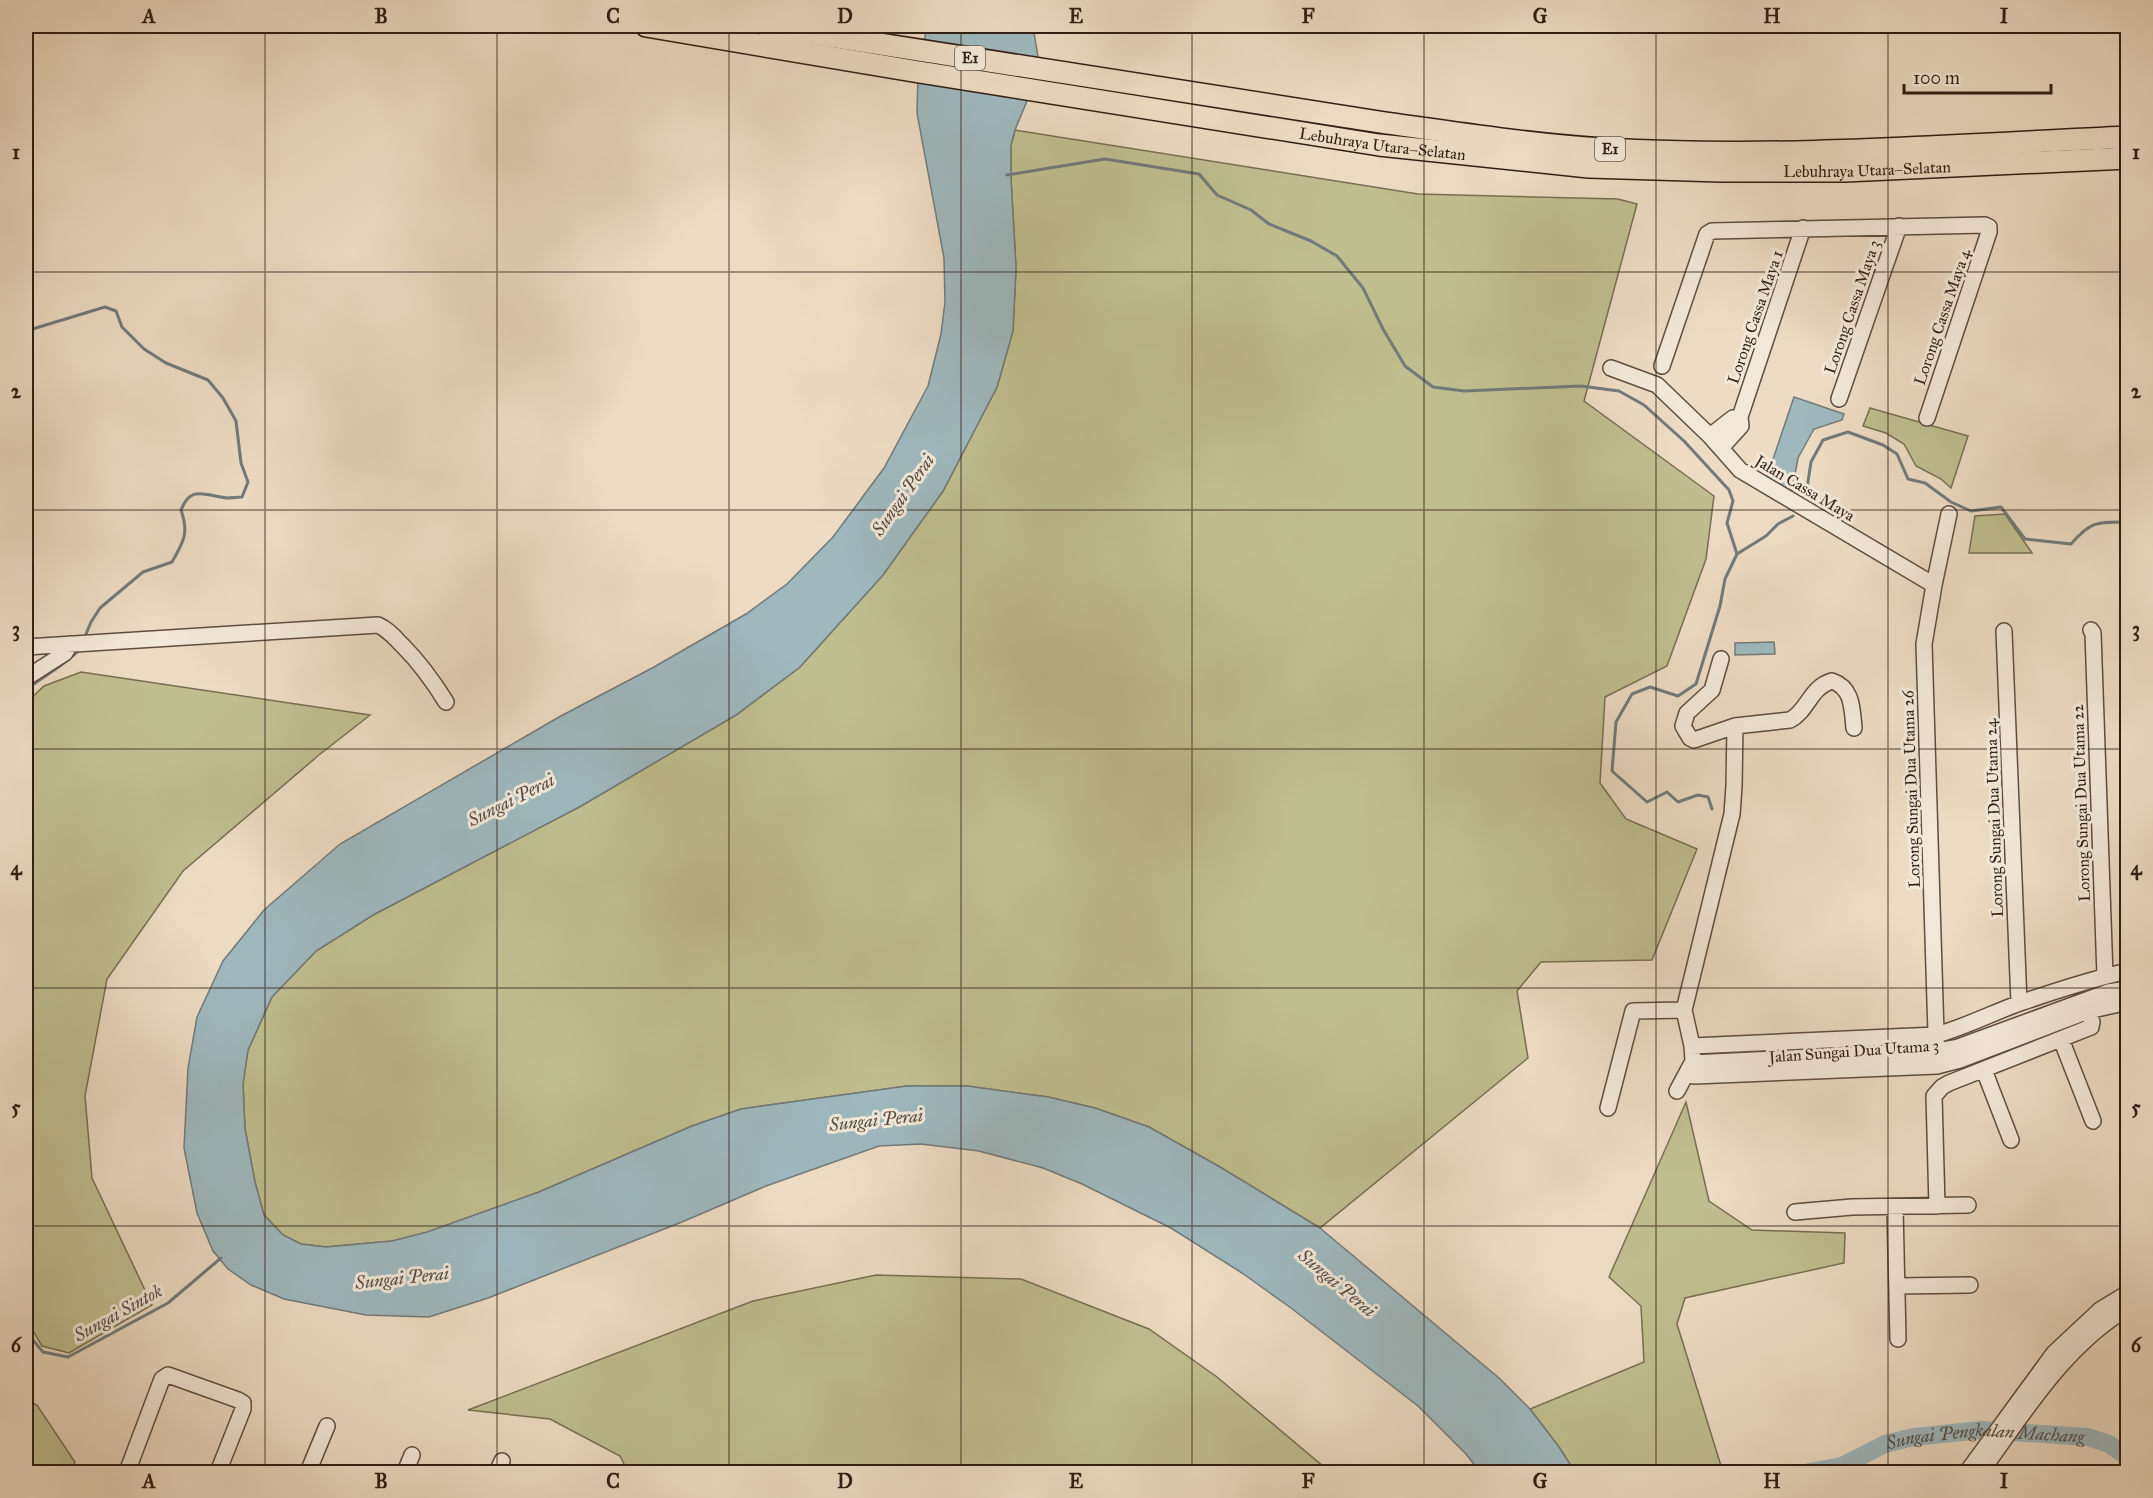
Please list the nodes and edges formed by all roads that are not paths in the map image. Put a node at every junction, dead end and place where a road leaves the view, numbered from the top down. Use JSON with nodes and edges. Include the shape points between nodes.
{"nodes":[{"id":1,"x":646,"y":26,"type":"edge"},
{"id":2,"x":765,"y":26,"type":"edge"},
{"id":3,"x":841,"y":48,"type":"junction"},
{"id":4,"x":2127,"y":136,"type":"edge"},
{"id":5,"x":2127,"y":158,"type":"edge"},
{"id":6,"x":1899,"y":226,"type":"junction"},
{"id":7,"x":1803,"y":228,"type":"junction"},
{"id":8,"x":1662,"y":366,"type":"dead end"},
{"id":9,"x":1611,"y":368,"type":"dead end"},
{"id":10,"x":1839,"y":399,"type":"dead end"},
{"id":11,"x":1740,"y":417,"type":"junction"},
{"id":12,"x":1927,"y":418,"type":"dead end"},
{"id":13,"x":1710,"y":436,"type":"junction"},
{"id":14,"x":1721,"y":448,"type":"junction"},
{"id":15,"x":1949,"y":514,"type":"dead end"},
{"id":16,"x":1934,"y":585,"type":"junction"},
{"id":17,"x":2091,"y":630,"type":"dead end"},
{"id":18,"x":2004,"y":631,"type":"dead end"},
{"id":19,"x":79,"y":644,"type":"junction"},
{"id":20,"x":26,"y":647,"type":"edge"},
{"id":21,"x":1720,"y":658,"type":"dead end"},
{"id":22,"x":26,"y":678,"type":"edge"},
{"id":23,"x":446,"y":702,"type":"dead end"},
{"id":24,"x":1735,"y":726,"type":"junction"},
{"id":25,"x":1854,"y":728,"type":"dead end"},
{"id":26,"x":2127,"y":970,"type":"edge"},
{"id":27,"x":2105,"y":976,"type":"junction"},
{"id":28,"x":2127,"y":989,"type":"edge"},
{"id":29,"x":2127,"y":1002,"type":"edge"},
{"id":30,"x":2019,"y":1003,"type":"junction"},
{"id":31,"x":1684,"y":1010,"type":"junction"},
{"id":32,"x":2088,"y":1011,"type":"junction"},
{"id":33,"x":1936,"y":1035,"type":"junction"},
{"id":34,"x":2061,"y":1039,"type":"junction"},
{"id":35,"x":1692,"y":1046,"type":"junction"},
{"id":36,"x":1937,"y":1059,"type":"junction"},
{"id":37,"x":1692,"y":1063,"type":"junction"},
{"id":38,"x":1984,"y":1070,"type":"junction"},
{"id":39,"x":1677,"y":1091,"type":"dead end"},
{"id":40,"x":1608,"y":1108,"type":"dead end"},
{"id":41,"x":2093,"y":1121,"type":"dead end"},
{"id":42,"x":2011,"y":1140,"type":"dead end"},
{"id":43,"x":1968,"y":1205,"type":"dead end"},
{"id":44,"x":1937,"y":1206,"type":"junction"},
{"id":45,"x":1895,"y":1207,"type":"junction"},
{"id":46,"x":1795,"y":1212,"type":"dead end"},
{"id":47,"x":1970,"y":1285,"type":"dead end"},
{"id":48,"x":1897,"y":1286,"type":"junction"},
{"id":49,"x":2127,"y":1293,"type":"edge"},
{"id":50,"x":2127,"y":1308,"type":"edge"},
{"id":51,"x":1898,"y":1339,"type":"dead end"},
{"id":52,"x":2031,"y":1395,"type":"junction"},
{"id":53,"x":327,"y":1426,"type":"dead end"},
{"id":54,"x":412,"y":1455,"type":"dead end"},
{"id":55,"x":1982,"y":1465,"type":"edge"},
{"id":56,"x":127,"y":1473,"type":"edge"},
{"id":57,"x":218,"y":1473,"type":"edge"},
{"id":58,"x":308,"y":1473,"type":"edge"},
{"id":59,"x":405,"y":1473,"type":"edge"},
{"id":60,"x":1967,"y":1473,"type":"edge"}],
"edges":[{"from":1,"to":3,"type":"highway","name":"Lebuhraya Utara–Selatan","number":"E1"},
{"from":2,"to":3,"type":"highway","name":"Lebuhraya Utara–Selatan","number":"E1"},
{"from":3,"to":4,"type":"highway","name":"Lebuhraya Utara–Selatan","number":"E1","via":[[1096,78],[1409,126],[1606,149],[1751,152]]},
{"from":3,"to":5,"type":"highway","name":"Lebuhraya Utara–Selatan","number":"E1","via":[[1092,100],[1379,145],[1589,167],[1845,171]]},
{"from":6,"to":7,"type":"street"},
{"from":6,"to":10,"type":"street","name":"Lorong Cassa Maya 3"},
{"from":6,"to":12,"type":"street","name":"Lorong Cassa Maya 4","via":[[1989,227]]},
{"from":7,"to":8,"type":"street","via":[[1707,234]]},
{"from":7,"to":11,"type":"street","name":"Lorong Cassa Maya 1"},
{"from":9,"to":13,"type":"street","name":"Jalan Cassa Maya","via":[[1657,385]]},
{"from":11,"to":13,"type":"street"},
{"from":11,"to":14,"type":"street","name":"Lorong Cassa Maya 1","via":[[1741,426]]},
{"from":13,"to":14,"type":"street","name":"Jalan Cassa Maya"},
{"from":14,"to":16,"type":"street","name":"Jalan Cassa Maya","via":[[1740,470]]},
{"from":15,"to":16,"type":"street","name":"Lorong Sungai Dua Utama 26"},
{"from":16,"to":33,"type":"street","name":"Lorong Sungai Dua Utama 26","via":[[1924,644]]},
{"from":17,"to":27,"type":"street","name":"Lorong Sungai Dua Utama 22"},
{"from":18,"to":30,"type":"street","name":"Lorong Sungai Dua Utama 24"},
{"from":19,"to":20,"type":"street"},
{"from":19,"to":22,"type":"street"},
{"from":19,"to":23,"type":"street","via":[[378,625],[414,656]]},
{"from":21,"to":24,"type":"street","via":[[1712,690],[1687,713],[1683,726],[1694,740]]},
{"from":24,"to":25,"type":"street","via":[[1791,720],[1818,687],[1832,681],[1840,684],[1850,698]]},
{"from":24,"to":31,"type":"street","via":[[1732,814]]},
{"from":26,"to":27,"type":"street"},
{"from":27,"to":30,"type":"street"},
{"from":28,"to":36,"type":"street","name":"Jalan Sungai Dua Utama 3","via":[[2108,992],[1958,1047]]},
{"from":29,"to":32,"type":"street","name":"Jalan Sungai Dua Utama 3"},
{"from":30,"to":33,"type":"street"},
{"from":31,"to":35,"type":"street"},
{"from":31,"to":40,"type":"street","via":[[1633,1011]]},
{"from":32,"to":34,"type":"street","via":[[2091,1027]]},
{"from":32,"to":36,"type":"street","name":"Jalan Sungai Dua Utama 3","via":[[1960,1060]]},
{"from":33,"to":35,"type":"street"},
{"from":33,"to":36,"type":"street","name":"Lorong Sungai Dua Utama 26"},
{"from":34,"to":38,"type":"street"},
{"from":34,"to":41,"type":"street"},
{"from":35,"to":37,"type":"street"},
{"from":36,"to":37,"type":"street","name":"Jalan Sungai Dua Utama 3","via":[[1699,1078],[1693,1074]]},
{"from":37,"to":39,"type":"street"},
{"from":38,"to":42,"type":"street"},
{"from":38,"to":44,"type":"street","via":[[1942,1087],[1934,1096]]},
{"from":43,"to":44,"type":"street"},
{"from":44,"to":45,"type":"street"},
{"from":45,"to":46,"type":"street"},
{"from":45,"to":48,"type":"street"},
{"from":47,"to":48,"type":"street"},
{"from":48,"to":51,"type":"street"},
{"from":49,"to":52,"type":"street","via":[[2100,1310],[2054,1353]]},
{"from":50,"to":52,"type":"street","via":[[2086,1338]]},
{"from":52,"to":55,"type":"street"},
{"from":53,"to":58,"type":"street"},
{"from":54,"to":59,"type":"street"},
{"from":55,"to":60,"type":"street"},
{"from":56,"to":57,"type":"street","via":[[162,1379],[168,1375],[243,1403]]}]}
